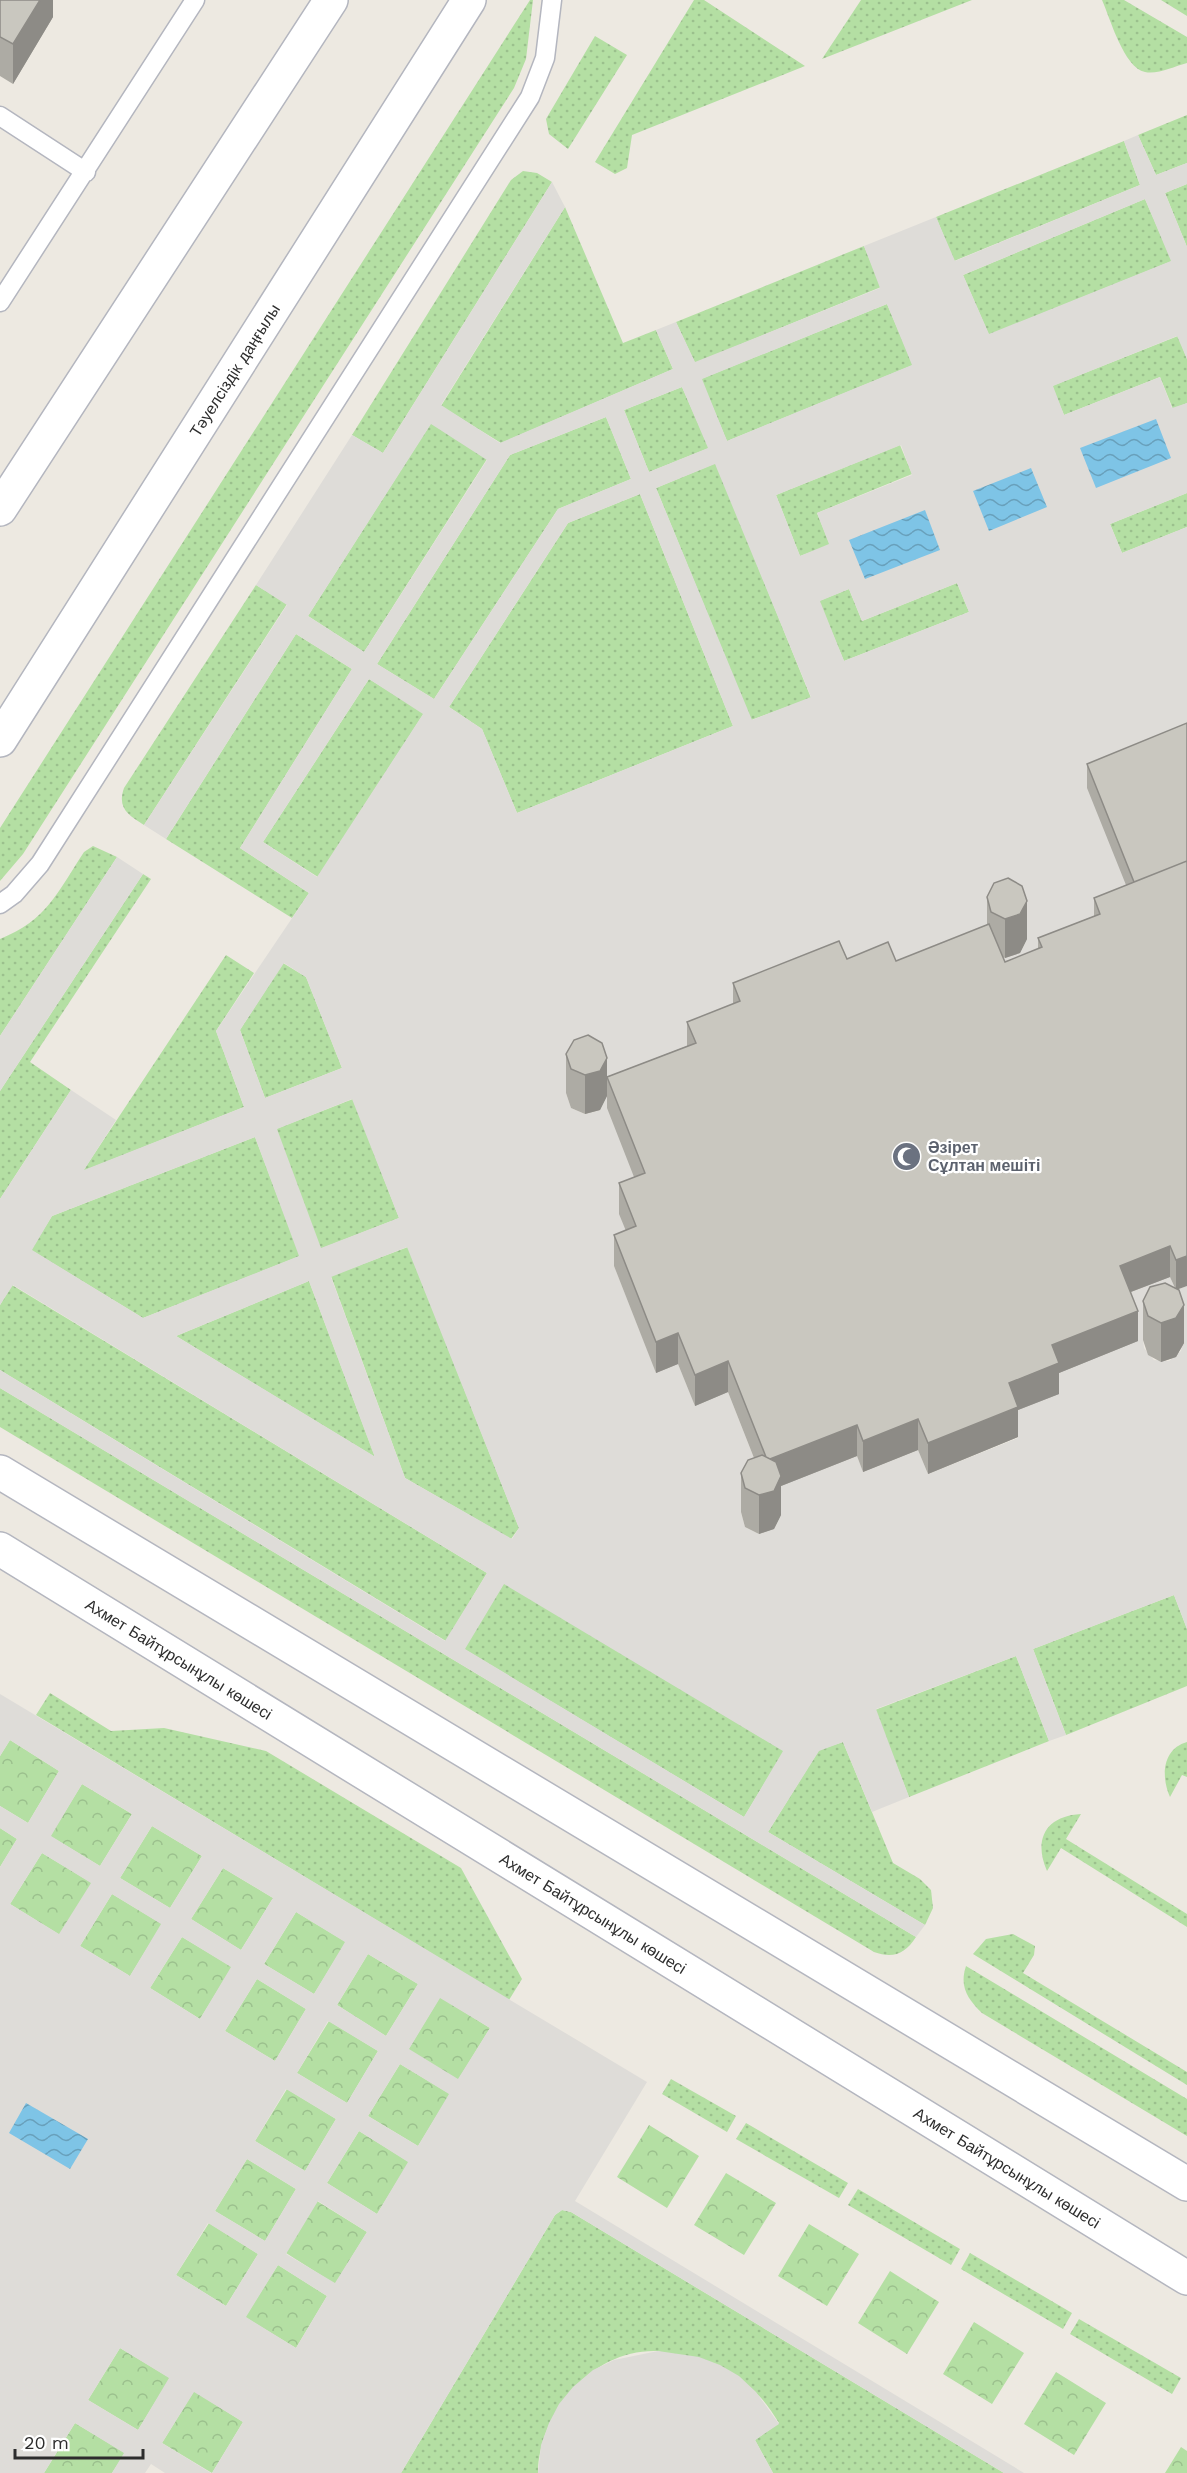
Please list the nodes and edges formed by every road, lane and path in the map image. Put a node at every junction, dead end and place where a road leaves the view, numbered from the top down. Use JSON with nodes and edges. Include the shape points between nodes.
{"nodes":[{"id":1,"x":195,"y":0,"type":"edge"},
{"id":2,"x":331,"y":0,"type":"edge"},
{"id":3,"x":469,"y":0,"type":"edge"},
{"id":4,"x":552,"y":0,"type":"edge"},
{"id":5,"x":0,"y":116,"type":"edge"},
{"id":6,"x":86,"y":172,"type":"junction"},
{"id":7,"x":0,"y":302,"type":"edge"},
{"id":8,"x":0,"y":509,"type":"edge"},
{"id":9,"x":0,"y":740,"type":"edge"},
{"id":10,"x":0,"y":904,"type":"edge"},
{"id":11,"x":0,"y":1472,"type":"edge"},
{"id":12,"x":0,"y":1549,"type":"edge"},
{"id":13,"x":1187,"y":2184,"type":"edge"},
{"id":14,"x":1187,"y":2278,"type":"edge"}],
"edges":[{"from":1,"to":6,"type":"lane"},
{"from":2,"to":8,"type":"street"},
{"from":3,"to":9,"type":"street","name":"Тәуелсіздік даңғылы"},
{"from":4,"to":10,"type":"lane","via":[[545,58],[530,97],[40,864]]},
{"from":5,"to":6,"type":"lane"},
{"from":6,"to":7,"type":"lane"},
{"from":11,"to":13,"type":"street"},
{"from":12,"to":14,"type":"street","name":"Ахмет Байтұрсынұлы көшесі"}]}
